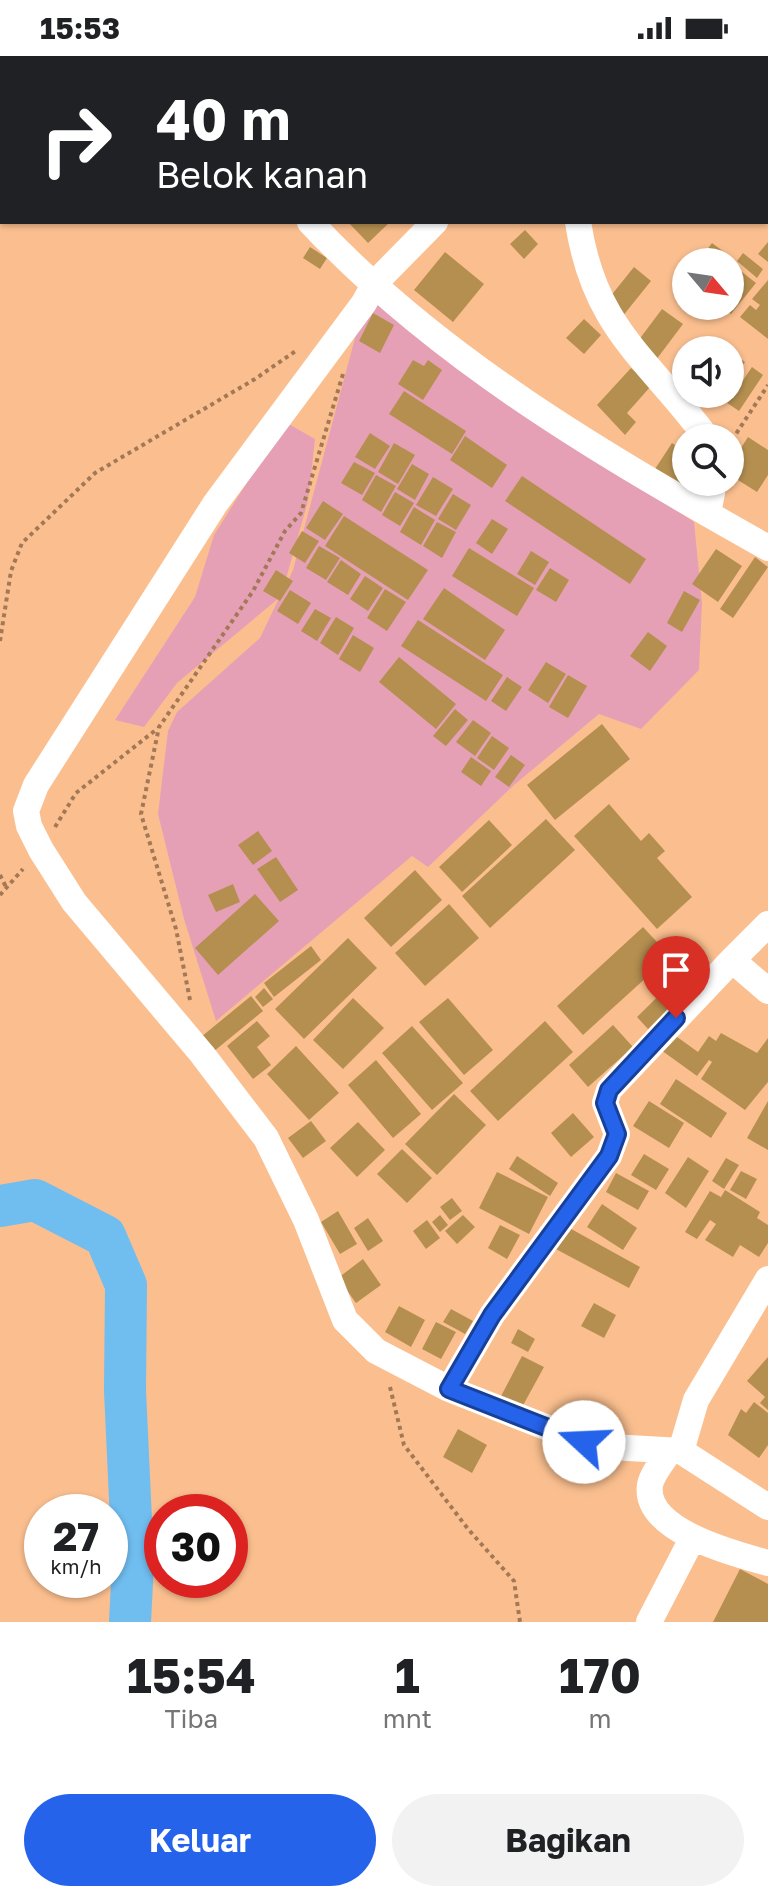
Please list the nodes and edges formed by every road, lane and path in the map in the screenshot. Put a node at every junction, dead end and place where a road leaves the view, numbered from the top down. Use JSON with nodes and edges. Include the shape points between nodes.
{"nodes":[{"id":1,"x":312,"y":224,"type":"edge"},
{"id":2,"x":433,"y":224,"type":"edge"},
{"id":3,"x":578,"y":224,"type":"edge"},
{"id":4,"x":375,"y":283,"type":"junction"},
{"id":5,"x":304,"y":345,"type":"dead end"},
{"id":6,"x":346,"y":363,"type":"dead end"},
{"id":7,"x":768,"y":385,"type":"edge"},
{"id":8,"x":695,"y":424,"type":"edge"},
{"id":9,"x":743,"y":424,"type":"edge"},
{"id":10,"x":711,"y":496,"type":"edge"},
{"id":11,"x":708,"y":514,"type":"junction"},
{"id":12,"x":768,"y":548,"type":"edge"},
{"id":13,"x":0,"y":641,"type":"edge"},
{"id":14,"x":159,"y":727,"type":"junction"},
{"id":15,"x":41,"y":850,"type":"junction"},
{"id":16,"x":0,"y":875,"type":"edge"},
{"id":17,"x":3,"y":886,"type":"edge"},
{"id":18,"x":0,"y":895,"type":"edge"},
{"id":19,"x":768,"y":924,"type":"edge"},
{"id":20,"x":732,"y":960,"type":"junction"},
{"id":21,"x":768,"y":991,"type":"edge"},
{"id":22,"x":191,"y":1005,"type":"dead end"},
{"id":23,"x":768,"y":1279,"type":"edge"},
{"id":24,"x":376,"y":1351,"type":"junction"},
{"id":25,"x":449,"y":1389,"type":"junction"},
{"id":26,"x":675,"y":1451,"type":"junction"},
{"id":27,"x":768,"y":1507,"type":"edge"},
{"id":28,"x":693,"y":1537,"type":"junction"},
{"id":29,"x":768,"y":1563,"type":"edge"},
{"id":30,"x":520,"y":1622,"type":"edge"},
{"id":31,"x":649,"y":1622,"type":"edge"}],
"edges":[{"from":1,"to":4,"type":"street"},
{"from":2,"to":4,"type":"street"},
{"from":3,"to":8,"type":"street","via":[[596,293],[623,340]]},
{"from":4,"to":11,"type":"street","via":[[412,319],[512,393]]},
{"from":4,"to":15,"type":"street","via":[[215,504],[36,785],[26,811]]},
{"from":5,"to":13,"type":"path","via":[[95,473],[22,543],[11,571]]},
{"from":6,"to":14,"type":"path","via":[[301,513]]},
{"from":7,"to":9,"type":"path"},
{"from":10,"to":11,"type":"street"},
{"from":11,"to":12,"type":"street"},
{"from":14,"to":15,"type":"path","via":[[76,793]]},
{"from":14,"to":22,"type":"path","via":[[141,814],[176,929]]},
{"from":15,"to":17,"type":"path"},
{"from":15,"to":24,"type":"street","via":[[74,902],[266,1138],[306,1220],[345,1320]]},
{"from":16,"to":17,"type":"path"},
{"from":17,"to":18,"type":"path"},
{"from":19,"to":20,"type":"street"},
{"from":20,"to":21,"type":"street"},
{"from":20,"to":25,"type":"street","via":[[609,1090],[605,1103],[617,1134],[609,1156],[492,1315]]},
{"from":23,"to":26,"type":"street","via":[[696,1400]]},
{"from":24,"to":25,"type":"street"},
{"from":24,"to":30,"type":"path","via":[[404,1445],[514,1581]]},
{"from":25,"to":26,"type":"street","via":[[584,1442]]},
{"from":26,"to":27,"type":"street"},
{"from":26,"to":28,"type":"street","via":[[650,1483],[651,1500],[662,1517]]},
{"from":28,"to":29,"type":"street"},
{"from":28,"to":31,"type":"street"}]}
